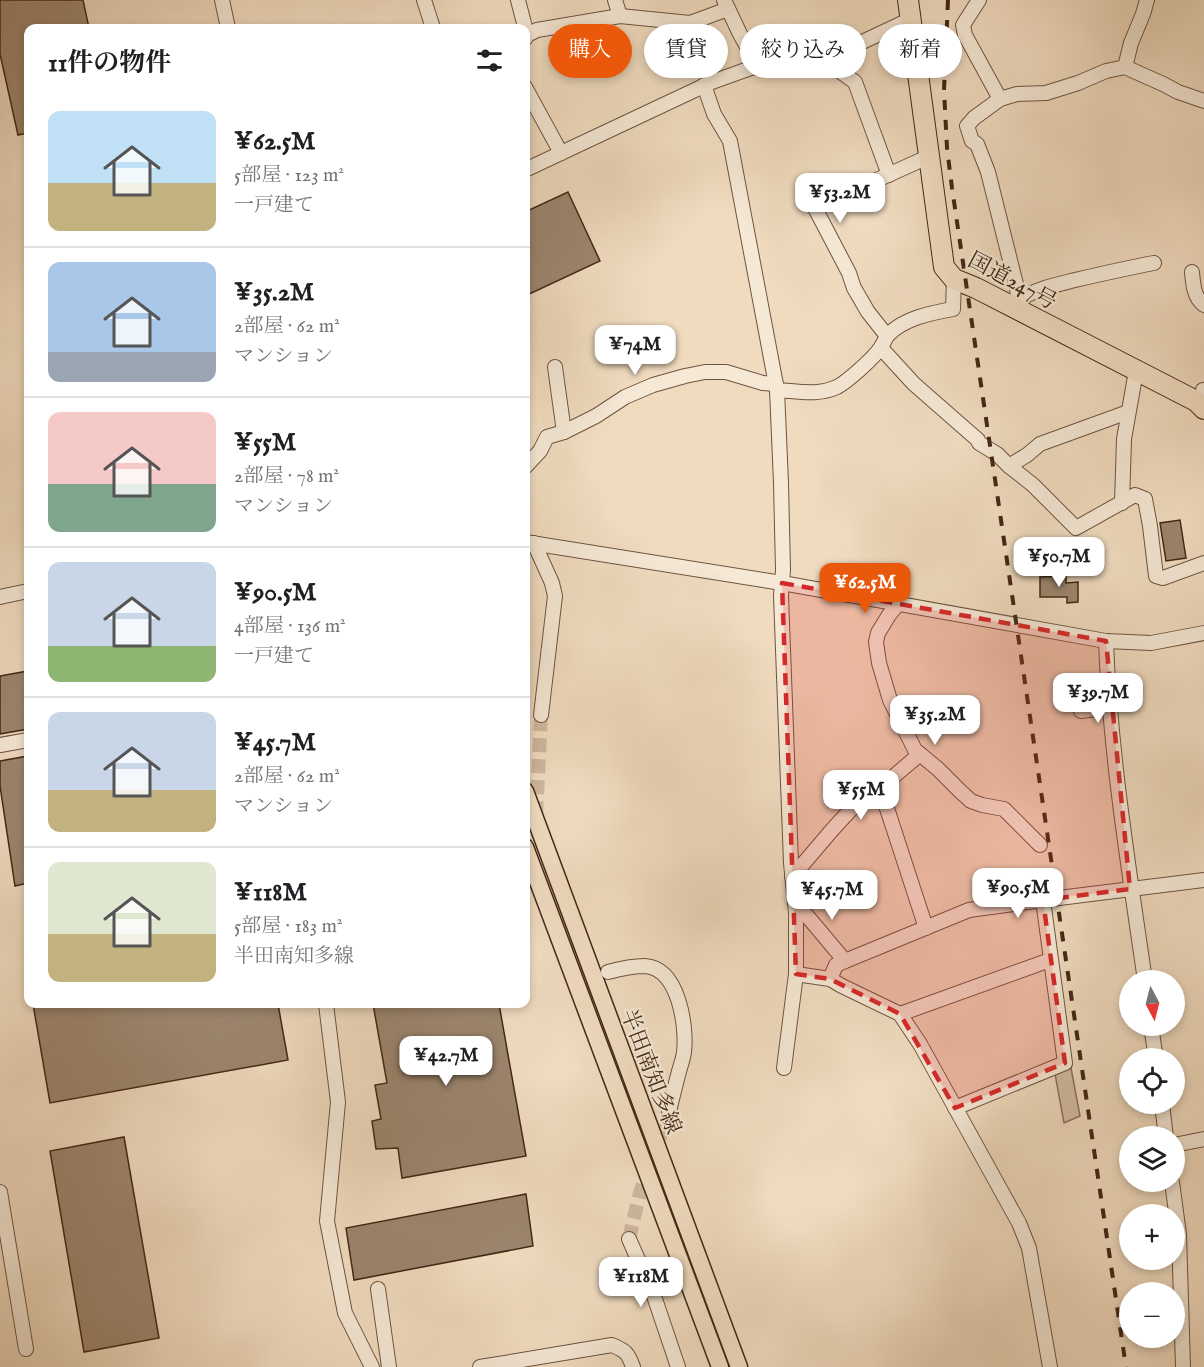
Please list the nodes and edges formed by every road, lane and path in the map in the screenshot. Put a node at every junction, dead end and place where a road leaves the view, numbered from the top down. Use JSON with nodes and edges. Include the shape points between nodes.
{"nodes":[{"id":1,"x":222,"y":0,"type":"edge"},
{"id":2,"x":424,"y":0,"type":"edge"},
{"id":3,"x":518,"y":0,"type":"edge"},
{"id":4,"x":615,"y":0,"type":"edge"},
{"id":5,"x":979,"y":0,"type":"edge"},
{"id":6,"x":1147,"y":0,"type":"edge"},
{"id":7,"x":726,"y":4,"type":"edge"},
{"id":8,"x":910,"y":9,"type":"edge"},
{"id":9,"x":620,"y":16,"type":"junction"},
{"id":10,"x":227,"y":24,"type":"edge"},
{"id":11,"x":432,"y":24,"type":"edge"},
{"id":12,"x":523,"y":24,"type":"edge"},
{"id":13,"x":530,"y":34,"type":"edge"},
{"id":14,"x":740,"y":34,"type":"edge"},
{"id":15,"x":866,"y":35,"type":"edge"},
{"id":16,"x":1125,"y":67,"type":"junction"},
{"id":17,"x":740,"y":73,"type":"edge"},
{"id":18,"x":849,"y":78,"type":"edge"},
{"id":19,"x":704,"y":86,"type":"junction"},
{"id":20,"x":530,"y":96,"type":"edge"},
{"id":21,"x":1000,"y":99,"type":"junction"},
{"id":22,"x":1204,"y":101,"type":"edge"},
{"id":23,"x":561,"y":153,"type":"junction"},
{"id":24,"x":930,"y":156,"type":"junction"},
{"id":25,"x":530,"y":168,"type":"edge"},
{"id":26,"x":889,"y":175,"type":"junction"},
{"id":27,"x":1154,"y":263,"type":"dead end"},
{"id":28,"x":1192,"y":272,"type":"dead end"},
{"id":29,"x":954,"y":279,"type":"junction"},
{"id":30,"x":1016,"y":304,"type":"junction"},
{"id":31,"x":1204,"y":304,"type":"edge"},
{"id":32,"x":884,"y":342,"type":"junction"},
{"id":33,"x":555,"y":367,"type":"dead end"},
{"id":34,"x":1136,"y":371,"type":"junction"},
{"id":35,"x":776,"y":387,"type":"junction"},
{"id":36,"x":1202,"y":396,"type":"edge"},
{"id":37,"x":1128,"y":412,"type":"junction"},
{"id":38,"x":564,"y":432,"type":"junction"},
{"id":39,"x":530,"y":462,"type":"edge"},
{"id":40,"x":1009,"y":466,"type":"junction"},
{"id":41,"x":1122,"y":503,"type":"junction"},
{"id":42,"x":530,"y":543,"type":"edge"},
{"id":43,"x":1204,"y":563,"type":"edge"},
{"id":44,"x":782,"y":583,"type":"junction"},
{"id":45,"x":24,"y":592,"type":"edge"},
{"id":46,"x":0,"y":597,"type":"edge"},
{"id":47,"x":898,"y":604,"type":"junction"},
{"id":48,"x":1204,"y":633,"type":"edge"},
{"id":49,"x":1106,"y":641,"type":"junction"},
{"id":50,"x":1111,"y":707,"type":"junction"},
{"id":51,"x":1081,"y":711,"type":"dead end"},
{"id":52,"x":541,"y":716,"type":"tunnel mouth"},
{"id":53,"x":24,"y":741,"type":"edge"},
{"id":54,"x":0,"y":745,"type":"edge"},
{"id":55,"x":920,"y":754,"type":"junction"},
{"id":56,"x":880,"y":787,"type":"junction"},
{"id":57,"x":530,"y":804,"type":"tunnel mouth"},
{"id":58,"x":1040,"y":845,"type":"dead end"},
{"id":59,"x":530,"y":859,"type":"edge"},
{"id":60,"x":792,"y":877,"type":"junction"},
{"id":61,"x":1204,"y":880,"type":"edge"},
{"id":62,"x":1130,"y":889,"type":"junction"},
{"id":63,"x":1043,"y":900,"type":"junction"},
{"id":64,"x":795,"y":904,"type":"junction"},
{"id":65,"x":926,"y":928,"type":"junction"},
{"id":66,"x":1050,"y":960,"type":"junction"},
{"id":67,"x":845,"y":961,"type":"junction"},
{"id":68,"x":1143,"y":970,"type":"edge"},
{"id":69,"x":608,"y":972,"type":"dead end"},
{"id":70,"x":796,"y":974,"type":"junction"},
{"id":71,"x":830,"y":979,"type":"junction"},
{"id":72,"x":326,"y":1008,"type":"edge"},
{"id":73,"x":900,"y":1014,"type":"junction"},
{"id":74,"x":784,"y":1068,"type":"dead end"},
{"id":75,"x":955,"y":1108,"type":"junction"},
{"id":76,"x":669,"y":1111,"type":"tunnel mouth"},
{"id":77,"x":1204,"y":1139,"type":"edge"},
{"id":78,"x":1185,"y":1143,"type":"edge"},
{"id":79,"x":0,"y":1192,"type":"edge"},
{"id":80,"x":1173,"y":1192,"type":"edge"},
{"id":81,"x":629,"y":1239,"type":"tunnel mouth"},
{"id":82,"x":378,"y":1289,"type":"dead end"},
{"id":83,"x":26,"y":1348,"type":"dead end"},
{"id":84,"x":372,"y":1367,"type":"edge"},
{"id":85,"x":389,"y":1367,"type":"edge"},
{"id":86,"x":480,"y":1367,"type":"edge"},
{"id":87,"x":633,"y":1367,"type":"edge"},
{"id":88,"x":678,"y":1367,"type":"edge"},
{"id":89,"x":720,"y":1367,"type":"edge"},
{"id":90,"x":739,"y":1367,"type":"edge"},
{"id":91,"x":1050,"y":1367,"type":"edge"},
{"id":92,"x":1183,"y":1367,"type":"edge"}],
"edges":[{"from":1,"to":10,"type":"street"},
{"from":2,"to":11,"type":"street"},
{"from":3,"to":12,"type":"street"},
{"from":4,"to":9,"type":"street"},
{"from":5,"to":21,"type":"street","via":[[963,25],[965,35]]},
{"from":6,"to":16,"type":"street"},
{"from":7,"to":9,"type":"street","via":[[690,23]]},
{"from":7,"to":14,"type":"street"},
{"from":8,"to":15,"type":"street"},
{"from":8,"to":24,"type":"highway","name":"国道247号"},
{"from":9,"to":13,"type":"street"},
{"from":16,"to":21,"type":"street","via":[[1046,93]]},
{"from":16,"to":22,"type":"street"},
{"from":17,"to":19,"type":"street"},
{"from":18,"to":26,"type":"street","via":[[855,82]]},
{"from":19,"to":23,"type":"street"},
{"from":19,"to":35,"type":"street","via":[[730,141]]},
{"from":20,"to":23,"type":"street"},
{"from":21,"to":30,"type":"street","via":[[967,126],[988,172],[1017,288]]},
{"from":23,"to":25,"type":"street"},
{"from":24,"to":26,"type":"street"},
{"from":24,"to":29,"type":"highway","name":"国道247号","via":[[944,267]]},
{"from":26,"to":32,"type":"street","via":[[815,208]]},
{"from":27,"to":30,"type":"street","via":[[1031,292]]},
{"from":28,"to":31,"type":"street","via":[[1198,301]]},
{"from":29,"to":30,"type":"highway","name":"国道247号"},
{"from":29,"to":32,"type":"street","via":[[952,309],[913,320],[894,330]]},
{"from":30,"to":34,"type":"highway","name":"国道247号"},
{"from":32,"to":35,"type":"street","via":[[838,387],[808,393]]},
{"from":32,"to":40,"type":"street","via":[[914,384]]},
{"from":33,"to":38,"type":"street"},
{"from":34,"to":36,"type":"highway","name":"国道247号"},
{"from":34,"to":37,"type":"street"},
{"from":35,"to":38,"type":"street","via":[[726,372],[684,376],[625,397]]},
{"from":35,"to":44,"type":"street"},
{"from":37,"to":40,"type":"street","via":[[1040,444]]},
{"from":37,"to":41,"type":"street"},
{"from":38,"to":39,"type":"street","via":[[547,437]]},
{"from":40,"to":41,"type":"street","via":[[1043,493],[1076,528]]},
{"from":41,"to":43,"type":"street","via":[[1135,495],[1145,499],[1156,576],[1163,578]]},
{"from":42,"to":44,"type":"street"},
{"from":42,"to":52,"type":"street","via":[[555,596]]},
{"from":44,"to":47,"type":"street"},
{"from":44,"to":60,"type":"street"},
{"from":45,"to":46,"type":"street"},
{"from":47,"to":49,"type":"street"},
{"from":47,"to":55,"type":"street","via":[[878,633],[879,663],[890,700]]},
{"from":48,"to":49,"type":"street","via":[[1151,643]]},
{"from":49,"to":50,"type":"street"},
{"from":50,"to":51,"type":"street"},
{"from":50,"to":62,"type":"street"},
{"from":53,"to":54,"type":"street"},
{"from":55,"to":56,"type":"street"},
{"from":55,"to":58,"type":"street","via":[[971,801],[1004,809]]},
{"from":56,"to":60,"type":"street","via":[[854,806]]},
{"from":56,"to":65,"type":"street"},
{"from":57,"to":90,"type":"main road","name":"半田南知多線"},
{"from":59,"to":89,"type":"main road","name":"半田南知多線"},
{"from":60,"to":64,"type":"street"},
{"from":61,"to":62,"type":"street"},
{"from":62,"to":63,"type":"street"},
{"from":62,"to":68,"type":"street"},
{"from":63,"to":65,"type":"street","via":[[969,910]]},
{"from":63,"to":66,"type":"street"},
{"from":64,"to":67,"type":"street"},
{"from":64,"to":70,"type":"street"},
{"from":65,"to":67,"type":"street"},
{"from":66,"to":73,"type":"street"},
{"from":66,"to":75,"type":"street","via":[[1065,1063]]},
{"from":67,"to":71,"type":"street","via":[[836,965]]},
{"from":69,"to":76,"type":"street","via":[[646,966],[656,969],[673,987],[685,1040]]},
{"from":70,"to":71,"type":"street"},
{"from":70,"to":74,"type":"street"},
{"from":71,"to":73,"type":"street"},
{"from":72,"to":84,"type":"street","via":[[338,1102],[327,1221],[345,1313]]},
{"from":73,"to":75,"type":"street"},
{"from":75,"to":91,"type":"street","via":[[1029,1248]]},
{"from":77,"to":78,"type":"street"},
{"from":79,"to":83,"type":"street"},
{"from":80,"to":92,"type":"street","via":[[1179,1234]]},
{"from":81,"to":88,"type":"street"},
{"from":82,"to":85,"type":"street"},
{"from":86,"to":87,"type":"street","via":[[612,1345],[629,1355]]}]}
